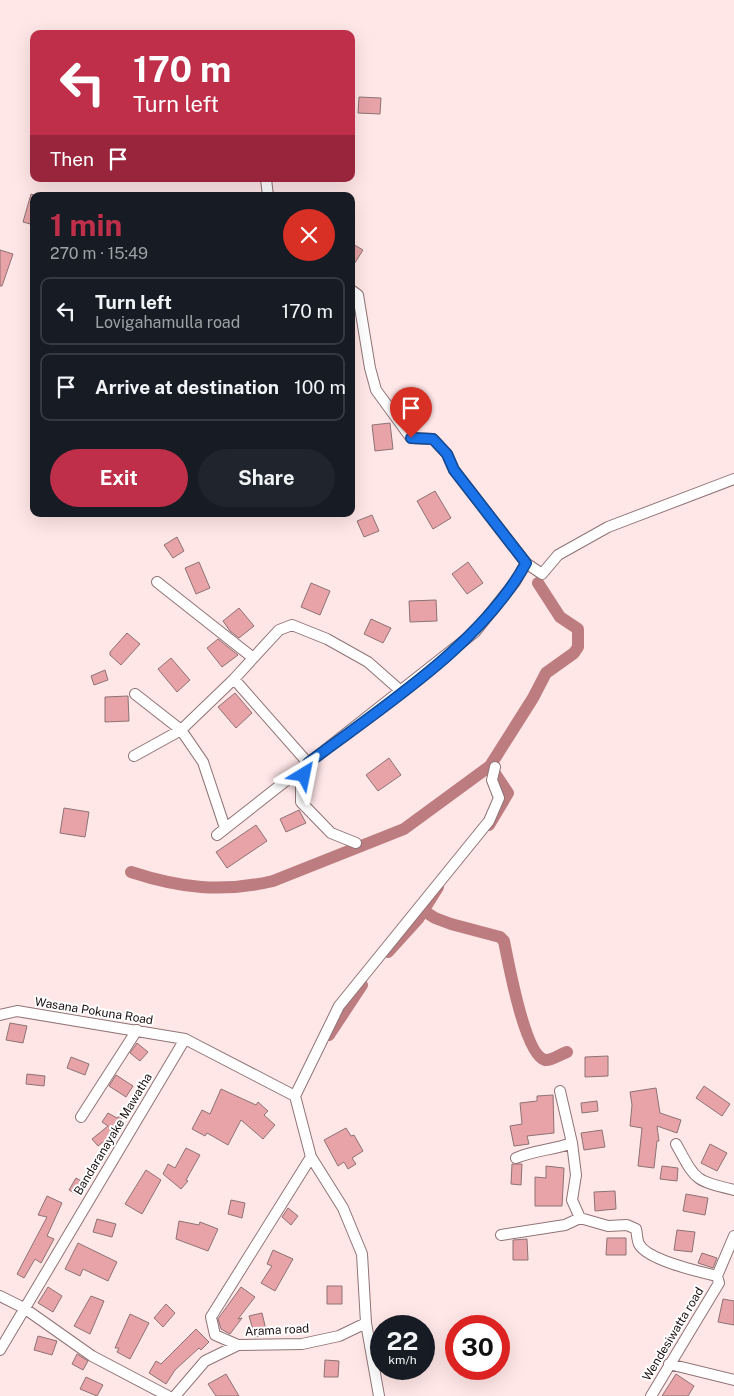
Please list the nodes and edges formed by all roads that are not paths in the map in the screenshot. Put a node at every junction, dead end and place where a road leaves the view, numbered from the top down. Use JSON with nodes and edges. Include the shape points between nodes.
{"nodes":[{"id":1,"x":355,"y":293,"type":"edge"},
{"id":2,"x":734,"y":479,"type":"edge"},
{"id":3,"x":526,"y":563,"type":"junction"},
{"id":4,"x":157,"y":582,"type":"dead end"},
{"id":5,"x":252,"y":657,"type":"junction"},
{"id":6,"x":234,"y":679,"type":"junction"},
{"id":7,"x":402,"y":692,"type":"junction"},
{"id":8,"x":135,"y":694,"type":"dead end"},
{"id":9,"x":181,"y":730,"type":"junction"},
{"id":10,"x":134,"y":756,"type":"dead end"},
{"id":11,"x":308,"y":763,"type":"junction"},
{"id":12,"x":495,"y":767,"type":"dead end"},
{"id":13,"x":225,"y":828,"type":"junction"},
{"id":14,"x":217,"y":835,"type":"dead end"},
{"id":15,"x":356,"y":843,"type":"dead end"},
{"id":16,"x":0,"y":1015,"type":"edge"},
{"id":17,"x":137,"y":1030,"type":"junction"},
{"id":18,"x":185,"y":1039,"type":"junction"},
{"id":19,"x":560,"y":1091,"type":"dead end"},
{"id":20,"x":295,"y":1096,"type":"junction"},
{"id":21,"x":81,"y":1117,"type":"dead end"},
{"id":22,"x":572,"y":1143,"type":"junction"},
{"id":23,"x":676,"y":1144,"type":"dead end"},
{"id":24,"x":311,"y":1157,"type":"junction"},
{"id":25,"x":516,"y":1158,"type":"dead end"},
{"id":26,"x":734,"y":1190,"type":"edge"},
{"id":27,"x":580,"y":1218,"type":"junction"},
{"id":28,"x":500,"y":1235,"type":"dead end"},
{"id":29,"x":734,"y":1236,"type":"edge"},
{"id":30,"x":717,"y":1276,"type":"junction"},
{"id":31,"x":0,"y":1296,"type":"edge"},
{"id":32,"x":24,"y":1308,"type":"junction"},
{"id":33,"x":366,"y":1322,"type":"junction"},
{"id":34,"x":238,"y":1345,"type":"junction"},
{"id":35,"x":0,"y":1350,"type":"edge"},
{"id":36,"x":669,"y":1364,"type":"junction"},
{"id":37,"x":734,"y":1380,"type":"edge"},
{"id":38,"x":168,"y":1396,"type":"edge"},
{"id":39,"x":175,"y":1396,"type":"edge"},
{"id":40,"x":379,"y":1396,"type":"edge"},
{"id":41,"x":651,"y":1396,"type":"edge"}],
"edges":[{"from":1,"to":3,"type":"street","via":[[376,390],[411,438],[433,439],[447,454],[454,470]]},
{"from":2,"to":3,"type":"street","via":[[608,527],[558,554],[542,574]]},
{"from":3,"to":7,"type":"street","via":[[516,582],[475,632]]},
{"from":4,"to":5,"type":"street"},
{"from":5,"to":6,"type":"street"},
{"from":5,"to":7,"type":"street","via":[[278,630],[292,625],[327,638],[368,662]]},
{"from":6,"to":9,"type":"street"},
{"from":6,"to":11,"type":"street"},
{"from":7,"to":11,"type":"street"},
{"from":8,"to":9,"type":"street"},
{"from":9,"to":10,"type":"street"},
{"from":9,"to":13,"type":"street","via":[[203,762]]},
{"from":11,"to":13,"type":"street"},
{"from":11,"to":15,"type":"street","via":[[301,787],[301,802],[332,833]]},
{"from":12,"to":20,"type":"street","via":[[492,780],[499,798],[489,821],[339,1006]]},
{"from":13,"to":14,"type":"street"},
{"from":16,"to":17,"type":"street","name":"Wasana Pokuna Road","via":[[17,1010]]},
{"from":17,"to":18,"type":"street","name":"Wasana Pokuna Road"},
{"from":17,"to":21,"type":"street"},
{"from":18,"to":20,"type":"street"},
{"from":18,"to":32,"type":"street","name":"Bandaranayake Mawatha"},
{"from":19,"to":22,"type":"street"},
{"from":20,"to":24,"type":"street"},
{"from":22,"to":25,"type":"street"},
{"from":22,"to":27,"type":"street","via":[[576,1175],[572,1200]]},
{"from":23,"to":26,"type":"street","via":[[694,1176]]},
{"from":24,"to":33,"type":"street","via":[[343,1208],[362,1254]]},
{"from":24,"to":34,"type":"street","via":[[210,1317],[215,1335]]},
{"from":27,"to":28,"type":"street","via":[[565,1225]]},
{"from":27,"to":30,"type":"street","name":"Wendesiwatta road","via":[[608,1226],[627,1225],[636,1229],[639,1244],[647,1252],[688,1270]]},
{"from":29,"to":30,"type":"street"},
{"from":30,"to":36,"type":"street","name":"Wendesiwatta road","via":[[719,1283]]},
{"from":31,"to":32,"type":"street"},
{"from":32,"to":35,"type":"street","name":"Bandaranayake Mawatha"},
{"from":32,"to":38,"type":"street","via":[[92,1356]]},
{"from":33,"to":34,"type":"street","name":"Arama road","via":[[339,1336],[302,1344]]},
{"from":33,"to":40,"type":"street"},
{"from":34,"to":39,"type":"street","name":"Arama road","via":[[205,1361]]},
{"from":36,"to":37,"type":"street"},
{"from":36,"to":41,"type":"street","name":"Wendesiwatta road"}]}
